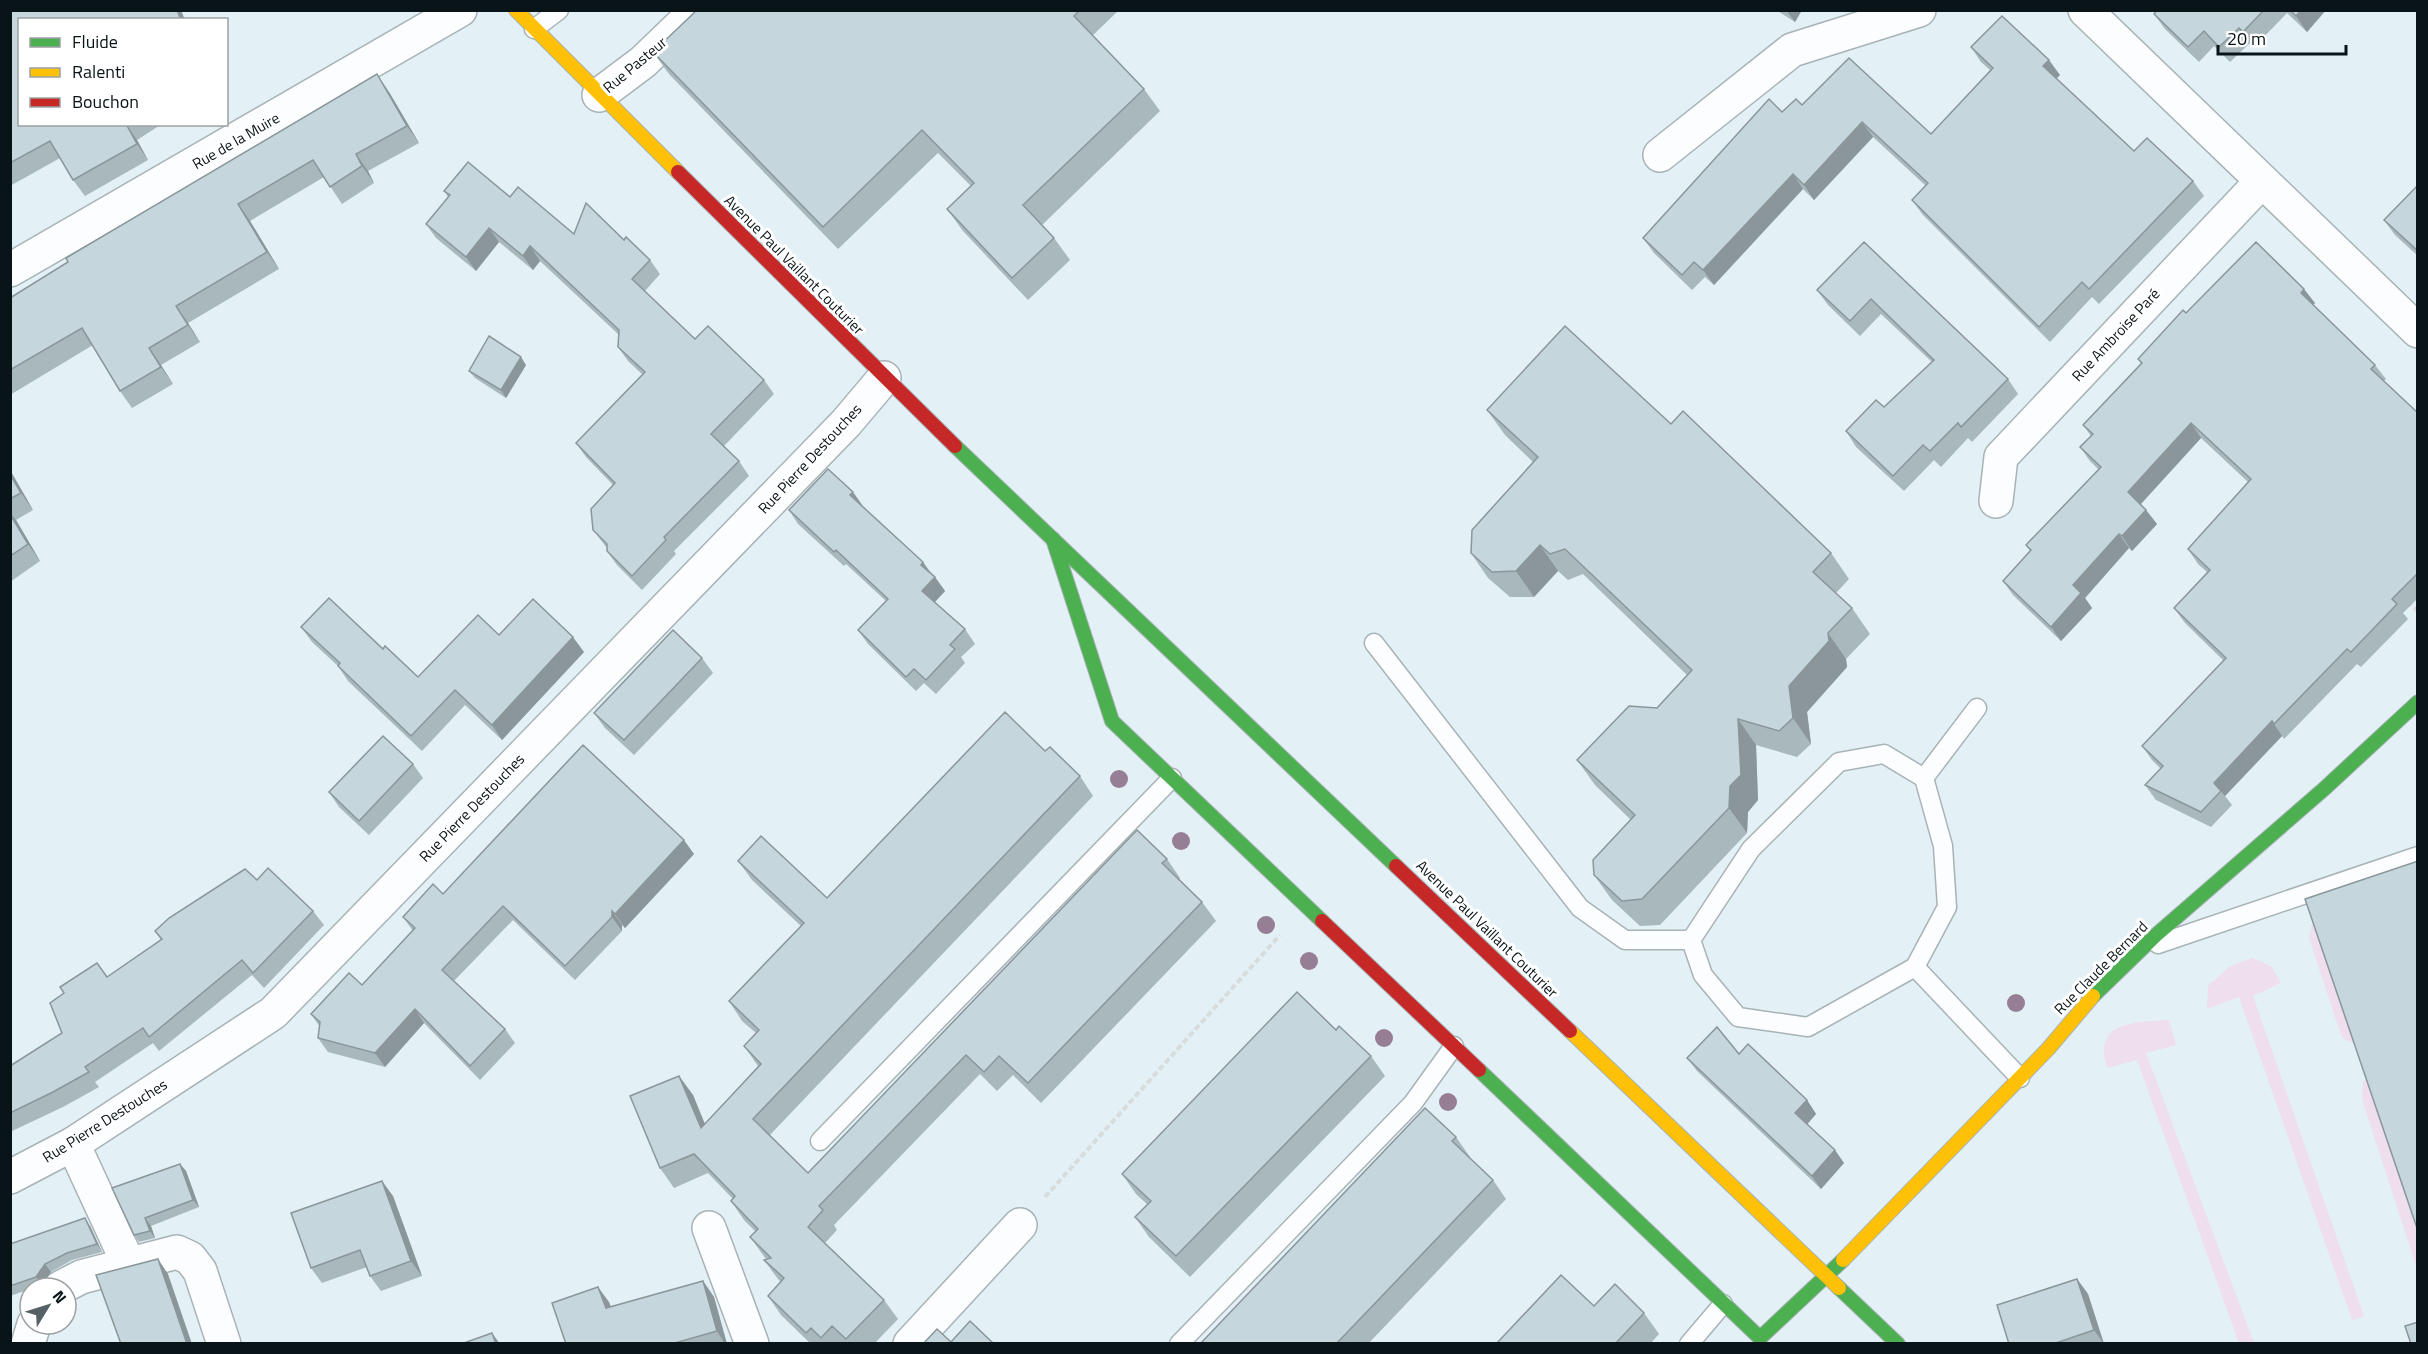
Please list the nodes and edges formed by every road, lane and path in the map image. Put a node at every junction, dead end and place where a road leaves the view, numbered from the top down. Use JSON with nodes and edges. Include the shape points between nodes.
{"nodes":[{"id":1,"x":460,"y":10,"type":"edge"},
{"id":2,"x":516,"y":10,"type":"edge"},
{"id":3,"x":559,"y":10,"type":"edge"},
{"id":4,"x":697,"y":10,"type":"edge"},
{"id":5,"x":1919,"y":10,"type":"edge"},
{"id":6,"x":2085,"y":10,"type":"edge"},
{"id":7,"x":534,"y":29,"type":"junction"},
{"id":8,"x":598,"y":95,"type":"junction"},
{"id":9,"x":1660,"y":155,"type":"dead end"},
{"id":10,"x":2262,"y":181,"type":"junction"},
{"id":11,"x":10,"y":270,"type":"edge"},
{"id":12,"x":2418,"y":331,"type":"edge"},
{"id":13,"x":884,"y":378,"type":"junction"},
{"id":14,"x":1996,"y":501,"type":"dead end"},
{"id":15,"x":1053,"y":539,"type":"junction"},
{"id":16,"x":2402,"y":596,"type":"edge"},
{"id":17,"x":2418,"y":611,"type":"edge"},
{"id":18,"x":1374,"y":643,"type":"dead end"},
{"id":19,"x":2418,"y":702,"type":"edge"},
{"id":20,"x":1977,"y":708,"type":"dead end"},
{"id":21,"x":1172,"y":778,"type":"junction"},
{"id":22,"x":1924,"y":778,"type":"junction"},
{"id":23,"x":2418,"y":856,"type":"edge"},
{"id":24,"x":1306,"y":905,"type":"junction"},
{"id":25,"x":1690,"y":940,"type":"junction"},
{"id":26,"x":2139,"y":950,"type":"junction"},
{"id":27,"x":1915,"y":967,"type":"junction"},
{"id":28,"x":1454,"y":1046,"type":"junction"},
{"id":29,"x":2020,"y":1078,"type":"junction"},
{"id":30,"x":820,"y":1141,"type":"dead end"},
{"id":31,"x":73,"y":1144,"type":"junction"},
{"id":32,"x":10,"y":1178,"type":"edge"},
{"id":33,"x":1020,"y":1225,"type":"joint"},
{"id":34,"x":710,"y":1228,"type":"dead end"},
{"id":35,"x":129,"y":1265,"type":"junction"},
{"id":36,"x":1828,"y":1276,"type":"junction"},
{"id":37,"x":78,"y":1279,"type":"edge"},
{"id":38,"x":1723,"y":1304,"type":"junction"},
{"id":39,"x":1760,"y":1338,"type":"joint"},
{"id":40,"x":224,"y":1344,"type":"edge"},
{"id":41,"x":752,"y":1344,"type":"edge"},
{"id":42,"x":910,"y":1344,"type":"edge"},
{"id":43,"x":1179,"y":1344,"type":"edge"},
{"id":44,"x":1689,"y":1344,"type":"edge"},
{"id":45,"x":1898,"y":1344,"type":"edge"}],
"edges":[{"from":1,"to":11,"type":"street","name":"Rue de la Muire"},
{"from":2,"to":7,"type":"street","name":"Avenue Paul Vaillant Couturier"},
{"from":3,"to":7,"type":"lane"},
{"from":4,"to":8,"type":"street","name":"Rue Pasteur","via":[[643,62]]},
{"from":5,"to":9,"type":"street","via":[[1792,50]]},
{"from":6,"to":10,"type":"street"},
{"from":7,"to":8,"type":"street","name":"Avenue Paul Vaillant Couturier"},
{"from":8,"to":13,"type":"street","name":"Avenue Paul Vaillant Couturier"},
{"from":10,"to":12,"type":"street"},
{"from":10,"to":14,"type":"street","name":"Rue Ambroise Paré","via":[[2001,457]]},
{"from":13,"to":15,"type":"street","name":"Avenue Paul Vaillant Couturier"},
{"from":13,"to":31,"type":"street","name":"Rue Pierre Destouches","via":[[838,431],[273,1013]]},
{"from":15,"to":21,"type":"street","name":"Avenue Paul Vaillant Couturier","via":[[1112,721]]},
{"from":15,"to":36,"type":"street","name":"Avenue Paul Vaillant Couturier"},
{"from":16,"to":17,"type":"path"},
{"from":18,"to":25,"type":"lane","via":[[1580,908],[1625,940]]},
{"from":19,"to":26,"type":"street","name":"Rue Claude Bernard","via":[[2348,770]]},
{"from":20,"to":22,"type":"lane"},
{"from":21,"to":24,"type":"street","name":"Avenue Paul Vaillant Couturier"},
{"from":21,"to":30,"type":"lane"},
{"from":22,"to":25,"type":"lane","via":[[1884,754],[1839,762],[1751,849]]},
{"from":22,"to":27,"type":"lane","via":[[1942,846],[1947,907]]},
{"from":23,"to":26,"type":"lane"},
{"from":24,"to":28,"type":"street","name":"Avenue Paul Vaillant Couturier"},
{"from":24,"to":33,"type":"path"},
{"from":25,"to":27,"type":"lane","via":[[1703,975],[1738,1017],[1808,1027]]},
{"from":26,"to":29,"type":"street","name":"Rue Claude Bernard"},
{"from":27,"to":29,"type":"lane"},
{"from":28,"to":38,"type":"street","name":"Avenue Paul Vaillant Couturier"},
{"from":28,"to":43,"type":"lane","via":[[1413,1103]]},
{"from":29,"to":36,"type":"street","name":"Rue Claude Bernard"},
{"from":31,"to":32,"type":"street","name":"Rue Pierre Destouches"},
{"from":31,"to":35,"type":"street"},
{"from":33,"to":42,"type":"street"},
{"from":34,"to":41,"type":"street"},
{"from":35,"to":37,"type":"street"},
{"from":35,"to":40,"type":"street","via":[[177,1252],[190,1258],[200,1271]]},
{"from":36,"to":39,"type":"street","name":"Rue Claude Bernard"},
{"from":36,"to":45,"type":"street","name":"Avenue Paul Vaillant Couturier"},
{"from":38,"to":39,"type":"street","name":"Avenue Paul Vaillant Couturier"},
{"from":38,"to":44,"type":"lane"}]}
